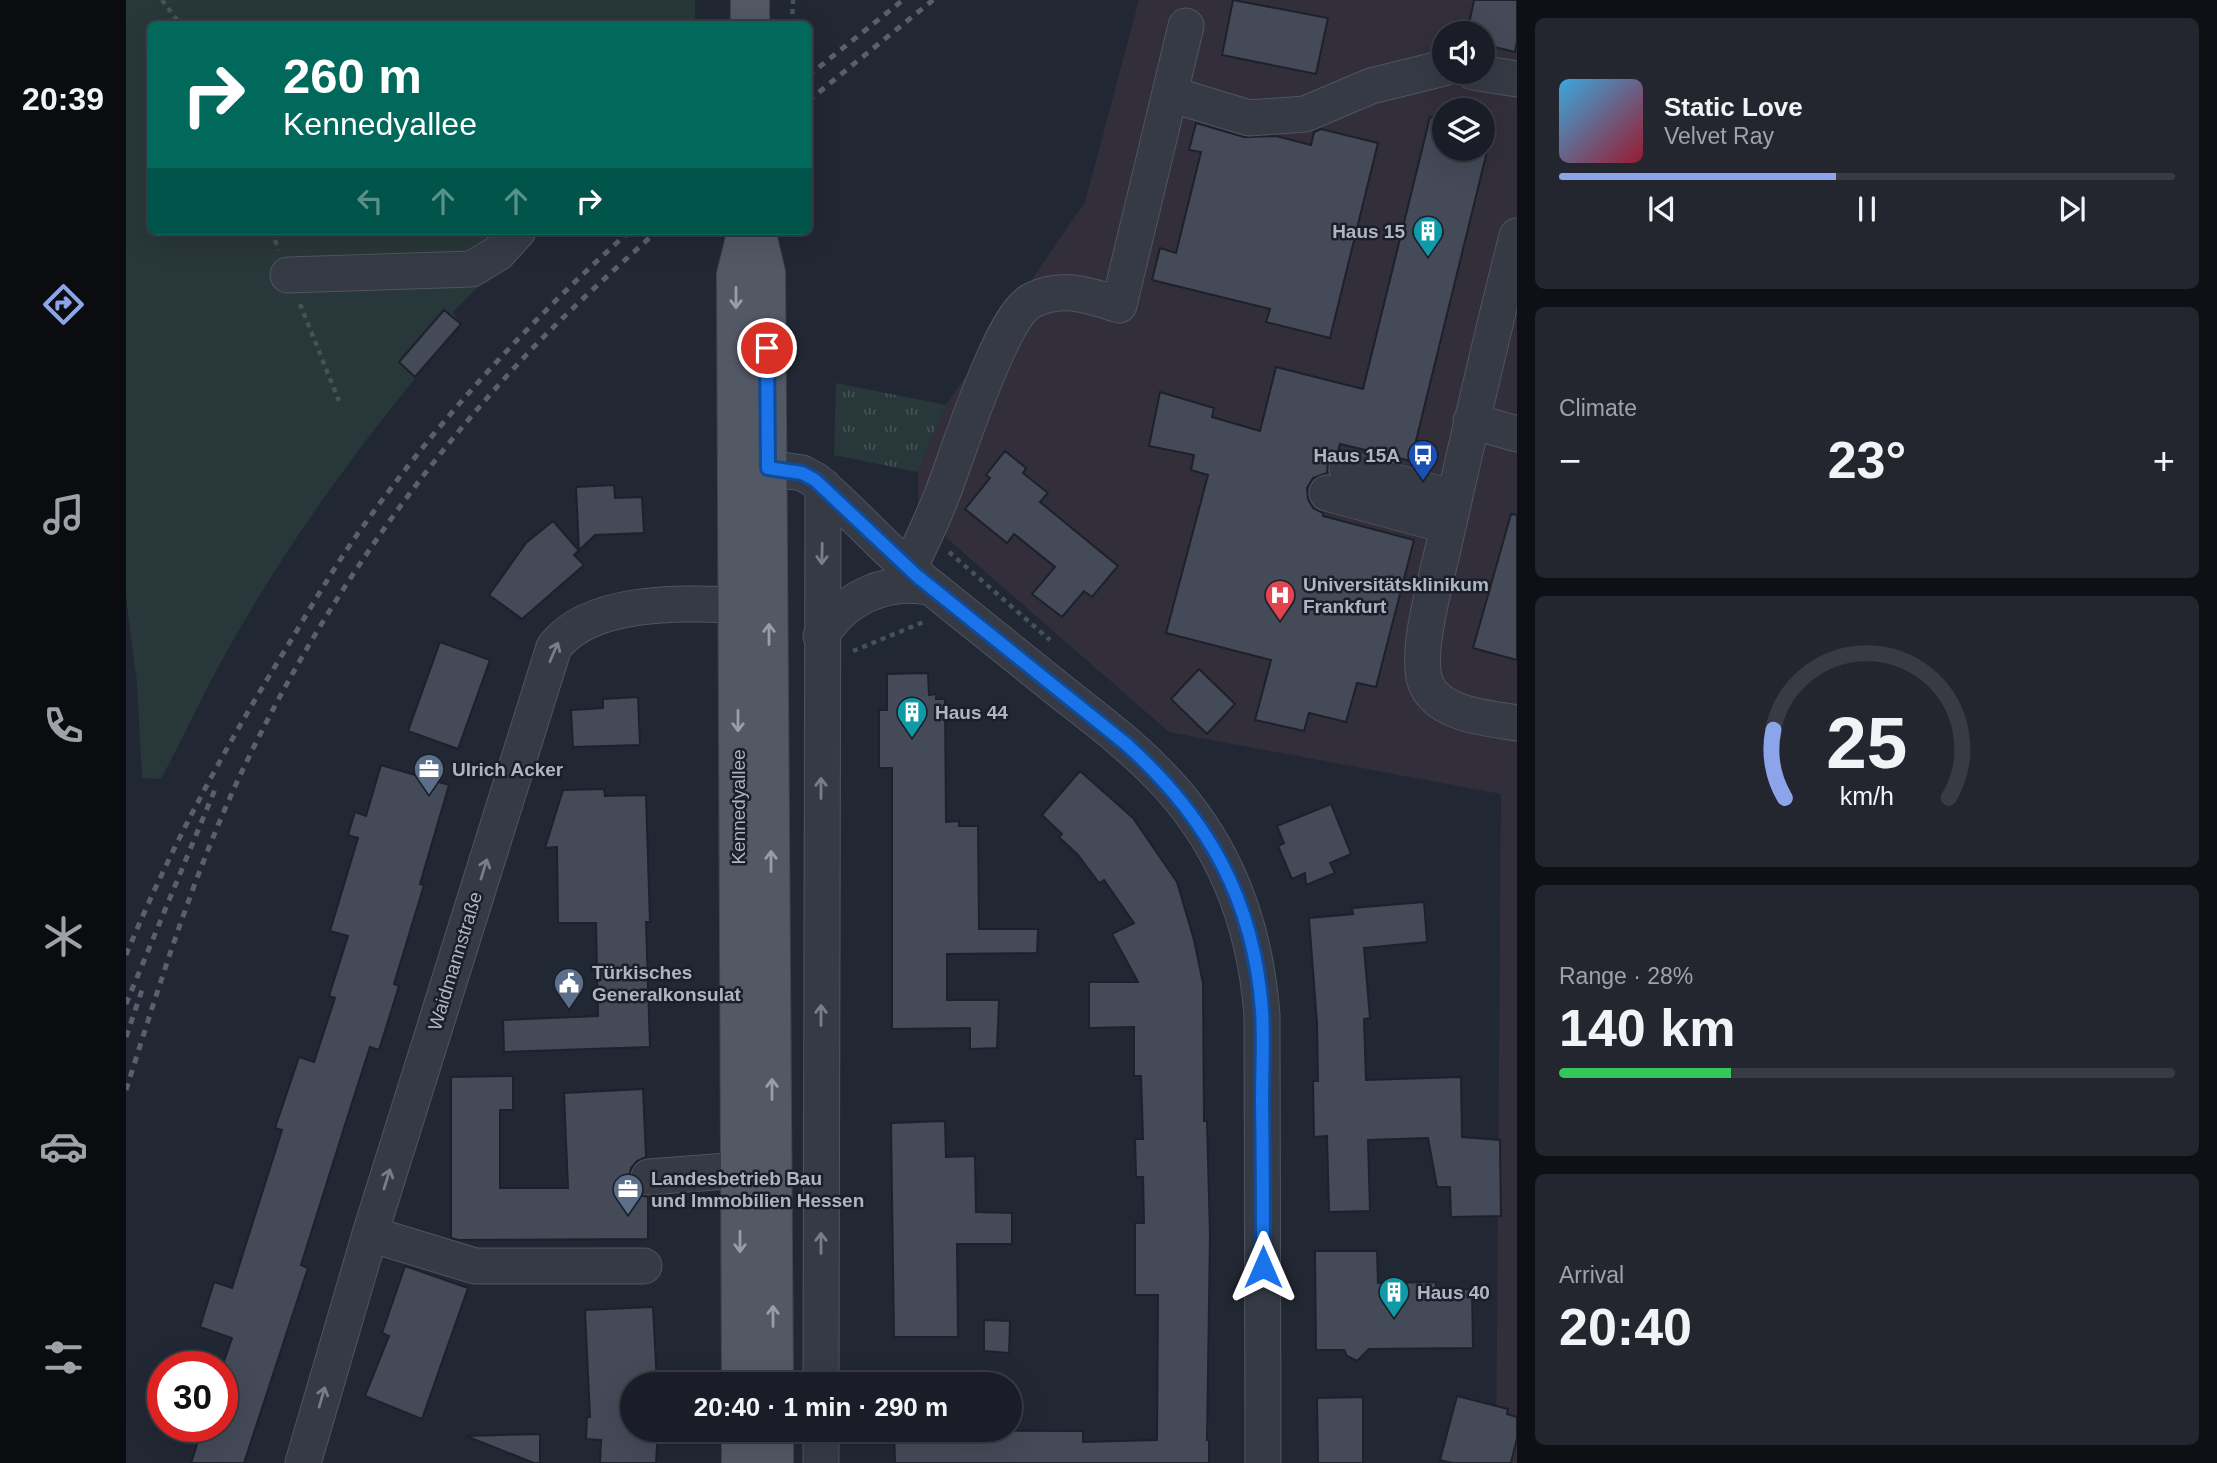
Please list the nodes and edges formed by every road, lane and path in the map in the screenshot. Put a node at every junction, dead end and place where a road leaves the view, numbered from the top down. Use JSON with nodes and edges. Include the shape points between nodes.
{"nodes":[{"id":1,"x":162,"y":0,"type":"edge"},
{"id":2,"x":750,"y":0,"type":"edge"},
{"id":3,"x":793,"y":0,"type":"edge"},
{"id":4,"x":178,"y":21,"type":"edge"},
{"id":5,"x":750,"y":21,"type":"edge"},
{"id":6,"x":792,"y":21,"type":"edge"},
{"id":7,"x":1186,"y":26,"type":"dead end"},
{"id":8,"x":1432,"y":71,"type":"edge"},
{"id":9,"x":1495,"y":76,"type":"edge"},
{"id":10,"x":1517,"y":79,"type":"edge"},
{"id":11,"x":1170,"y":94,"type":"junction"},
{"id":12,"x":273,"y":235,"type":"edge"},
{"id":13,"x":514,"y":235,"type":"edge"},
{"id":14,"x":746,"y":235,"type":"edge"},
{"id":15,"x":757,"y":235,"type":"edge"},
{"id":16,"x":1517,"y":236,"type":"edge"},
{"id":17,"x":288,"y":275,"type":"junction"},
{"id":18,"x":339,"y":401,"type":"dead end"},
{"id":19,"x":1471,"y":421,"type":"junction"},
{"id":20,"x":1517,"y":434,"type":"edge"},
{"id":21,"x":768,"y":468,"type":"junction"},
{"id":22,"x":1337,"y":481,"type":"dead end"},
{"id":23,"x":822,"y":486,"type":"junction"},
{"id":24,"x":737,"y":505,"type":"junction"},
{"id":25,"x":1451,"y":512,"type":"junction"},
{"id":26,"x":926,"y":533,"type":"junction"},
{"id":27,"x":919,"y":577,"type":"junction"},
{"id":28,"x":737,"y":605,"type":"junction"},
{"id":29,"x":937,"y":626,"type":"dead end"},
{"id":30,"x":821,"y":636,"type":"junction"},
{"id":31,"x":1059,"y":648,"type":"dead end"},
{"id":32,"x":851,"y":652,"type":"dead end"},
{"id":33,"x":1517,"y":723,"type":"edge"},
{"id":34,"x":740,"y":1170,"type":"junction"},
{"id":35,"x":649,"y":1177,"type":"dead end"},
{"id":36,"x":370,"y":1234,"type":"junction"},
{"id":37,"x":644,"y":1266,"type":"dead end"},
{"id":38,"x":741,"y":1372,"type":"edge"},
{"id":39,"x":774,"y":1372,"type":"edge"},
{"id":40,"x":821,"y":1372,"type":"edge"},
{"id":41,"x":741,"y":1442,"type":"edge"},
{"id":42,"x":774,"y":1442,"type":"edge"},
{"id":43,"x":821,"y":1442,"type":"edge"},
{"id":44,"x":303,"y":1463,"type":"edge"},
{"id":45,"x":741,"y":1463,"type":"edge"},
{"id":46,"x":774,"y":1463,"type":"edge"},
{"id":47,"x":821,"y":1463,"type":"edge"},
{"id":48,"x":1264,"y":1463,"type":"edge"}],
"edges":[{"from":1,"to":4,"type":"path"},
{"from":2,"to":5,"type":"main road"},
{"from":3,"to":6,"type":"path"},
{"from":7,"to":11,"type":"street"},
{"from":8,"to":11,"type":"street","via":[[1371,86],[1305,114],[1249,117]]},
{"from":9,"to":10,"type":"street"},
{"from":11,"to":26,"type":"street","via":[[1119,305],[1088,295],[1053,292],[1028,303],[1000,341]]},
{"from":12,"to":17,"type":"path"},
{"from":13,"to":17,"type":"street","via":[[498,253],[472,269]]},
{"from":14,"to":24,"type":"main road","name":"Kennedyallee","one_way":true,"via":[[736,275]]},
{"from":15,"to":21,"type":"main road","name":"Kennedyallee","via":[[766,273]]},
{"from":16,"to":19,"type":"street"},
{"from":17,"to":18,"type":"path"},
{"from":19,"to":20,"type":"street"},
{"from":19,"to":25,"type":"street"},
{"from":21,"to":23,"type":"street","via":[[806,474]]},
{"from":21,"to":24,"type":"street"},
{"from":39,"to":21,"type":"main road","name":"Kennedyallee","one_way":true},
{"from":22,"to":25,"type":"street"},
{"from":23,"to":27,"type":"street"},
{"from":23,"to":30,"type":"street","one_way":true},
{"from":24,"to":28,"type":"main road","name":"Kennedyallee"},
{"from":25,"to":33,"type":"street","via":[[1428,614],[1425,682],[1440,701],[1456,710]]},
{"from":26,"to":27,"type":"street"},
{"from":26,"to":31,"type":"path"},
{"from":27,"to":30,"type":"street","via":[[856,599],[836,615]]},
{"from":27,"to":48,"type":"street","via":[[1156,771],[1208,836],[1241,904],[1262,1015]]},
{"from":28,"to":34,"type":"main road","name":"Kennedyallee","one_way":true},
{"from":36,"to":28,"type":"street","name":"Waidmannstraße","one_way":true,"via":[[554,647],[580,625],[617,611]]},
{"from":29,"to":32,"type":"path","via":[[928,620]]},
{"from":40,"to":30,"type":"street","one_way":true},
{"from":34,"to":35,"type":"street"},
{"from":34,"to":38,"type":"main road","name":"Kennedyallee","one_way":true},
{"from":36,"to":37,"type":"street","via":[[475,1266]]},
{"from":44,"to":36,"type":"street","name":"Waidmannstraße","one_way":true},
{"from":41,"to":45,"type":"main road"},
{"from":42,"to":46,"type":"main road"},
{"from":43,"to":47,"type":"street"}]}
